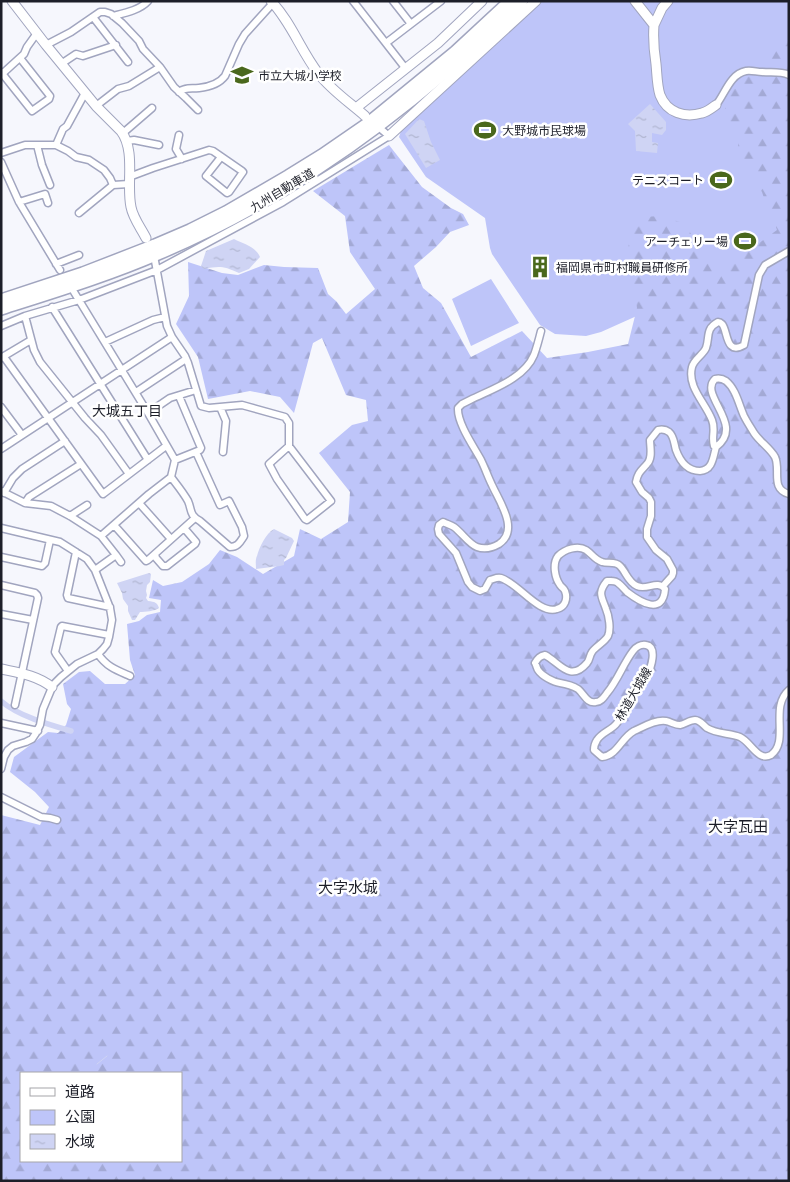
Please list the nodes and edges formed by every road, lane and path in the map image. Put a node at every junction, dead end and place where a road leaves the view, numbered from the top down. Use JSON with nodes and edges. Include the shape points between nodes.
{"nodes":[{"id":1,"x":12,"y":1,"type":"edge"},
{"id":2,"x":148,"y":1,"type":"edge"},
{"id":3,"x":353,"y":1,"type":"edge"},
{"id":4,"x":393,"y":1,"type":"edge"},
{"id":5,"x":482,"y":1,"type":"edge"},
{"id":6,"x":510,"y":1,"type":"edge"},
{"id":7,"x":522,"y":1,"type":"edge"},
{"id":8,"x":536,"y":1,"type":"edge"},
{"id":9,"x":635,"y":1,"type":"edge"},
{"id":10,"x":668,"y":1,"type":"edge"},
{"id":11,"x":272,"y":2,"type":"edge"},
{"id":12,"x":436,"y":3,"type":"edge"},
{"id":13,"x":113,"y":16,"type":"junction"},
{"id":14,"x":93,"y":17,"type":"junction"},
{"id":15,"x":412,"y":24,"type":"junction"},
{"id":16,"x":654,"y":25,"type":"junction"},
{"id":17,"x":37,"y":33,"type":"junction"},
{"id":18,"x":386,"y":43,"type":"junction"},
{"id":19,"x":46,"y":45,"type":"junction"},
{"id":20,"x":116,"y":45,"type":"junction"},
{"id":21,"x":20,"y":58,"type":"junction"},
{"id":22,"x":128,"y":62,"type":"dead end"},
{"id":23,"x":61,"y":64,"type":"junction"},
{"id":24,"x":160,"y":67,"type":"junction"},
{"id":25,"x":406,"y":69,"type":"junction"},
{"id":26,"x":2,"y":74,"type":"edge"},
{"id":27,"x":789,"y":75,"type":"edge"},
{"id":28,"x":179,"y":92,"type":"junction"},
{"id":29,"x":85,"y":93,"type":"junction"},
{"id":30,"x":716,"y":105,"type":"joint"},
{"id":31,"x":96,"y":106,"type":"junction"},
{"id":32,"x":152,"y":108,"type":"dead end"},
{"id":33,"x":356,"y":108,"type":"junction"},
{"id":34,"x":198,"y":110,"type":"dead end"},
{"id":35,"x":365,"y":116,"type":"dead end"},
{"id":36,"x":385,"y":133,"type":"joint"},
{"id":37,"x":180,"y":135,"type":"dead end"},
{"id":38,"x":125,"y":137,"type":"junction"},
{"id":39,"x":37,"y":145,"type":"junction"},
{"id":40,"x":56,"y":145,"type":"junction"},
{"id":41,"x":159,"y":145,"type":"dead end"},
{"id":42,"x":1,"y":153,"type":"edge"},
{"id":43,"x":221,"y":156,"type":"junction"},
{"id":44,"x":182,"y":159,"type":"junction"},
{"id":45,"x":1,"y":162,"type":"edge"},
{"id":46,"x":129,"y":180,"type":"junction"},
{"id":47,"x":50,"y":185,"type":"dead end"},
{"id":48,"x":113,"y":185,"type":"junction"},
{"id":49,"x":19,"y":202,"type":"junction"},
{"id":50,"x":48,"y":203,"type":"dead end"},
{"id":51,"x":79,"y":213,"type":"dead end"},
{"id":52,"x":190,"y":230,"type":"junction"},
{"id":53,"x":146,"y":238,"type":"dead end"},
{"id":54,"x":789,"y":250,"type":"edge"},
{"id":55,"x":79,"y":255,"type":"dead end"},
{"id":56,"x":155,"y":262,"type":"dead end"},
{"id":57,"x":157,"y":270,"type":"junction"},
{"id":58,"x":1,"y":292,"type":"edge"},
{"id":59,"x":74,"y":292,"type":"dead end"},
{"id":60,"x":1,"y":300,"type":"edge"},
{"id":61,"x":79,"y":300,"type":"junction"},
{"id":62,"x":52,"y":308,"type":"junction"},
{"id":63,"x":1,"y":309,"type":"edge"},
{"id":64,"x":25,"y":316,"type":"junction"},
{"id":65,"x":165,"y":317,"type":"junction"},
{"id":66,"x":1,"y":326,"type":"edge"},
{"id":67,"x":540,"y":331,"type":"dead end"},
{"id":68,"x":172,"y":337,"type":"junction"},
{"id":69,"x":31,"y":340,"type":"junction"},
{"id":70,"x":105,"y":342,"type":"junction"},
{"id":71,"x":2,"y":357,"type":"edge"},
{"id":72,"x":186,"y":359,"type":"junction"},
{"id":73,"x":122,"y":370,"type":"junction"},
{"id":74,"x":100,"y":385,"type":"junction"},
{"id":75,"x":196,"y":390,"type":"junction"},
{"id":76,"x":136,"y":392,"type":"junction"},
{"id":77,"x":179,"y":396,"type":"junction"},
{"id":78,"x":73,"y":402,"type":"junction"},
{"id":79,"x":220,"y":407,"type":"junction"},
{"id":80,"x":2,"y":411,"type":"edge"},
{"id":81,"x":148,"y":413,"type":"junction"},
{"id":82,"x":48,"y":418,"type":"junction"},
{"id":83,"x":22,"y":435,"type":"junction"},
{"id":84,"x":65,"y":441,"type":"junction"},
{"id":85,"x":166,"y":446,"type":"junction"},
{"id":86,"x":290,"y":446,"type":"junction"},
{"id":87,"x":716,"y":447,"type":"junction"},
{"id":88,"x":1,"y":449,"type":"edge"},
{"id":89,"x":196,"y":452,"type":"junction"},
{"id":90,"x":223,"y":452,"type":"dead end"},
{"id":91,"x":148,"y":460,"type":"junction"},
{"id":92,"x":175,"y":460,"type":"junction"},
{"id":93,"x":81,"y":464,"type":"junction"},
{"id":94,"x":129,"y":474,"type":"junction"},
{"id":95,"x":171,"y":477,"type":"junction"},
{"id":96,"x":3,"y":492,"type":"edge"},
{"id":97,"x":789,"y":494,"type":"edge"},
{"id":98,"x":25,"y":503,"type":"junction"},
{"id":99,"x":139,"y":503,"type":"junction"},
{"id":100,"x":87,"y":505,"type":"dead end"},
{"id":101,"x":70,"y":516,"type":"junction"},
{"id":102,"x":194,"y":518,"type":"junction"},
{"id":103,"x":114,"y":525,"type":"junction"},
{"id":104,"x":1,"y":528,"type":"edge"},
{"id":105,"x":184,"y":528,"type":"junction"},
{"id":106,"x":101,"y":536,"type":"junction"},
{"id":107,"x":171,"y":539,"type":"junction"},
{"id":108,"x":50,"y":540,"type":"junction"},
{"id":109,"x":76,"y":552,"type":"junction"},
{"id":110,"x":155,"y":554,"type":"junction"},
{"id":111,"x":116,"y":555,"type":"junction"},
{"id":112,"x":1,"y":557,"type":"edge"},
{"id":113,"x":121,"y":562,"type":"dead end"},
{"id":114,"x":95,"y":570,"type":"junction"},
{"id":115,"x":1,"y":585,"type":"edge"},
{"id":116,"x":663,"y":586,"type":"junction"},
{"id":117,"x":110,"y":607,"type":"junction"},
{"id":118,"x":1,"y":614,"type":"edge"},
{"id":119,"x":33,"y":620,"type":"junction"},
{"id":120,"x":110,"y":635,"type":"junction"},
{"id":121,"x":98,"y":654,"type":"junction"},
{"id":122,"x":1,"y":669,"type":"edge"},
{"id":123,"x":68,"y":671,"type":"junction"},
{"id":124,"x":23,"y":673,"type":"junction"},
{"id":125,"x":130,"y":676,"type":"dead end"},
{"id":126,"x":52,"y":687,"type":"junction"},
{"id":127,"x":789,"y":690,"type":"edge"},
{"id":128,"x":15,"y":705,"type":"dead end"},
{"id":129,"x":1,"y":723,"type":"edge"},
{"id":130,"x":38,"y":731,"type":"junction"},
{"id":131,"x":1,"y":769,"type":"edge"},
{"id":132,"x":1,"y":797,"type":"edge"},
{"id":133,"x":57,"y":820,"type":"dead end"}],
"edges":[{"from":1,"to":17,"type":"street"},
{"from":2,"to":13,"type":"street","via":[[144,6]]},
{"from":3,"to":18,"type":"street"},
{"from":4,"to":15,"type":"street"},
{"from":5,"to":25,"type":"street"},
{"from":6,"to":52,"type":"highway","name":"九州自動車道","via":[[455,52],[367,124],[288,176]]},
{"from":7,"to":63,"type":"highway","name":"九州自動車道","via":[[408,104],[281,192],[159,254],[75,286]]},
{"from":8,"to":36,"type":"street"},
{"from":9,"to":16,"type":"street"},
{"from":10,"to":16,"type":"street"},
{"from":11,"to":28,"type":"street","via":[[245,34],[222,80]]},
{"from":11,"to":33,"type":"street","via":[[318,73]]},
{"from":12,"to":15,"type":"street"},
{"from":13,"to":14,"type":"street","via":[[102,11]]},
{"from":13,"to":24,"type":"street"},
{"from":14,"to":19,"type":"street"},
{"from":14,"to":20,"type":"street"},
{"from":15,"to":18,"type":"street"},
{"from":16,"to":30,"type":"street","via":[[658,87],[668,108],[687,114],[703,113]]},
{"from":17,"to":19,"type":"street"},
{"from":17,"to":21,"type":"street"},
{"from":18,"to":25,"type":"street"},
{"from":19,"to":23,"type":"street"},
{"from":20,"to":22,"type":"street"},
{"from":20,"to":23,"type":"street","via":[[83,56],[76,54]]},
{"from":21,"to":26,"type":"street"},
{"from":21,"to":26,"type":"street","via":[[50,99],[32,111]]},
{"from":23,"to":29,"type":"street"},
{"from":24,"to":28,"type":"street"},
{"from":24,"to":31,"type":"street","via":[[118,89]]},
{"from":25,"to":33,"type":"street"},
{"from":27,"to":30,"type":"street","via":[[747,70],[725,89]]},
{"from":28,"to":34,"type":"street"},
{"from":29,"to":31,"type":"street"},
{"from":29,"to":40,"type":"street"},
{"from":31,"to":38,"type":"street"},
{"from":32,"to":38,"type":"street"},
{"from":33,"to":35,"type":"street"},
{"from":36,"to":57,"type":"street","via":[[283,202]]},
{"from":37,"to":44,"type":"street","via":[[176,149]]},
{"from":38,"to":41,"type":"street"},
{"from":38,"to":46,"type":"street","via":[[129,152]]},
{"from":39,"to":40,"type":"street"},
{"from":39,"to":42,"type":"street"},
{"from":39,"to":47,"type":"street"},
{"from":40,"to":48,"type":"street","via":[[104,170]]},
{"from":43,"to":43,"type":"street","via":[[243,172],[226,193],[206,176]]},
{"from":43,"to":44,"type":"street","via":[[209,150]]},
{"from":44,"to":46,"type":"street","via":[[147,170]]},
{"from":45,"to":49,"type":"street"},
{"from":46,"to":48,"type":"street"},
{"from":46,"to":53,"type":"street","via":[[131,210]]},
{"from":48,"to":51,"type":"street"},
{"from":49,"to":50,"type":"street","via":[[45,194]]},
{"from":49,"to":55,"type":"street","via":[[58,267]]},
{"from":52,"to":58,"type":"highway","via":[[97,265]]},
{"from":52,"to":60,"type":"highway","name":"九州自動車道","via":[[119,260]]},
{"from":54,"to":87,"type":"street","via":[[765,266],[759,275],[744,345],[734,347],[729,344],[722,324],[718,322],[707,335],[705,350],[692,364],[690,375],[712,419],[715,429],[712,440]]},
{"from":56,"to":57,"type":"street"},
{"from":57,"to":61,"type":"street"},
{"from":57,"to":65,"type":"street"},
{"from":59,"to":61,"type":"street"},
{"from":61,"to":62,"type":"street"},
{"from":61,"to":70,"type":"street"},
{"from":62,"to":64,"type":"street"},
{"from":62,"to":74,"type":"street"},
{"from":64,"to":66,"type":"street"},
{"from":64,"to":69,"type":"street"},
{"from":65,"to":68,"type":"street"},
{"from":65,"to":70,"type":"street"},
{"from":67,"to":116,"type":"street","via":[[534,355],[517,377],[458,408],[463,426],[502,505],[508,523],[503,542],[486,549],[476,547],[444,522],[439,525],[439,534],[456,553],[472,587],[480,591],[490,580],[502,579],[546,609],[557,609],[566,602],[554,570],[558,556],[570,549],[580,548],[598,560],[616,564],[642,588]]},
{"from":68,"to":72,"type":"street"},
{"from":68,"to":73,"type":"street"},
{"from":69,"to":71,"type":"street"},
{"from":69,"to":78,"type":"street","via":[[40,362]]},
{"from":70,"to":73,"type":"street"},
{"from":71,"to":82,"type":"street"},
{"from":72,"to":75,"type":"street"},
{"from":72,"to":76,"type":"street"},
{"from":73,"to":74,"type":"street"},
{"from":73,"to":76,"type":"street"},
{"from":74,"to":78,"type":"street"},
{"from":74,"to":91,"type":"street"},
{"from":75,"to":77,"type":"street"},
{"from":75,"to":79,"type":"street","via":[[201,406]]},
{"from":76,"to":81,"type":"street"},
{"from":77,"to":81,"type":"street","via":[[170,398]]},
{"from":77,"to":89,"type":"street","via":[[200,448]]},
{"from":78,"to":82,"type":"street"},
{"from":78,"to":94,"type":"street"},
{"from":79,"to":86,"type":"street","via":[[242,405],[285,417],[289,423]]},
{"from":79,"to":90,"type":"street","via":[[226,420]]},
{"from":80,"to":83,"type":"street"},
{"from":81,"to":85,"type":"street"},
{"from":82,"to":83,"type":"street"},
{"from":82,"to":84,"type":"street"},
{"from":83,"to":88,"type":"street"},
{"from":84,"to":93,"type":"street"},
{"from":84,"to":96,"type":"street","via":[[22,469]]},
{"from":85,"to":91,"type":"street"},
{"from":85,"to":92,"type":"street"},
{"from":86,"to":86,"type":"street","via":[[269,464],[307,520],[331,501]]},
{"from":87,"to":97,"type":"street","via":[[726,431],[726,422],[711,387],[715,378],[720,378],[731,386],[755,435],[771,451],[777,467],[778,487]]},
{"from":87,"to":116,"type":"street","via":[[712,464],[701,471],[685,466],[667,430],[658,430],[650,440],[650,460],[639,472],[636,482],[650,498],[647,537],[673,570]]},
{"from":89,"to":92,"type":"street"},
{"from":89,"to":102,"type":"street","via":[[220,505],[229,501],[244,536],[239,544],[230,547]]},
{"from":91,"to":94,"type":"street"},
{"from":92,"to":95,"type":"street"},
{"from":93,"to":94,"type":"street","via":[[102,494]]},
{"from":93,"to":98,"type":"street","via":[[29,497]]},
{"from":95,"to":99,"type":"street"},
{"from":95,"to":102,"type":"street","via":[[188,502]]},
{"from":96,"to":98,"type":"street"},
{"from":98,"to":101,"type":"street","via":[[51,506]]},
{"from":99,"to":103,"type":"street"},
{"from":99,"to":107,"type":"street"},
{"from":100,"to":101,"type":"street"},
{"from":101,"to":106,"type":"street"},
{"from":102,"to":105,"type":"street"},
{"from":103,"to":106,"type":"street"},
{"from":103,"to":110,"type":"street","via":[[146,561]]},
{"from":104,"to":108,"type":"street"},
{"from":105,"to":107,"type":"street"},
{"from":105,"to":110,"type":"street","via":[[195,544],[167,566],[163,566]]},
{"from":106,"to":111,"type":"street"},
{"from":107,"to":110,"type":"street"},
{"from":108,"to":109,"type":"street"},
{"from":108,"to":112,"type":"street","via":[[42,566]]},
{"from":109,"to":114,"type":"street"},
{"from":109,"to":117,"type":"street","via":[[68,598]]},
{"from":111,"to":113,"type":"street"},
{"from":111,"to":114,"type":"street"},
{"from":114,"to":117,"type":"street"},
{"from":115,"to":119,"type":"street","via":[[37,595]]},
{"from":116,"to":127,"type":"street","name":"林道大城線","via":[[666,589],[663,600],[653,605],[640,601],[617,582],[607,581],[601,593],[607,610],[608,636],[592,652],[582,669],[564,670],[545,655],[535,663],[545,676],[579,690],[584,697],[595,702],[610,690],[634,649],[645,644],[652,649],[646,677],[638,684],[617,723],[594,745],[598,754],[608,756],[628,735],[659,720],[681,725],[694,720],[708,728],[740,737],[765,757],[771,755],[782,744],[781,704]]},
{"from":117,"to":120,"type":"street"},
{"from":118,"to":119,"type":"street"},
{"from":119,"to":124,"type":"street"},
{"from":120,"to":121,"type":"street"},
{"from":120,"to":123,"type":"street","via":[[62,626],[55,652]]},
{"from":121,"to":123,"type":"street"},
{"from":121,"to":125,"type":"street","via":[[103,662]]},
{"from":122,"to":124,"type":"street"},
{"from":123,"to":126,"type":"street"},
{"from":124,"to":126,"type":"street","via":[[35,676]]},
{"from":124,"to":128,"type":"street"},
{"from":126,"to":130,"type":"street"},
{"from":129,"to":130,"type":"street"},
{"from":130,"to":131,"type":"street","via":[[32,739],[8,750]]},
{"from":132,"to":133,"type":"street","via":[[41,817]]}]}
